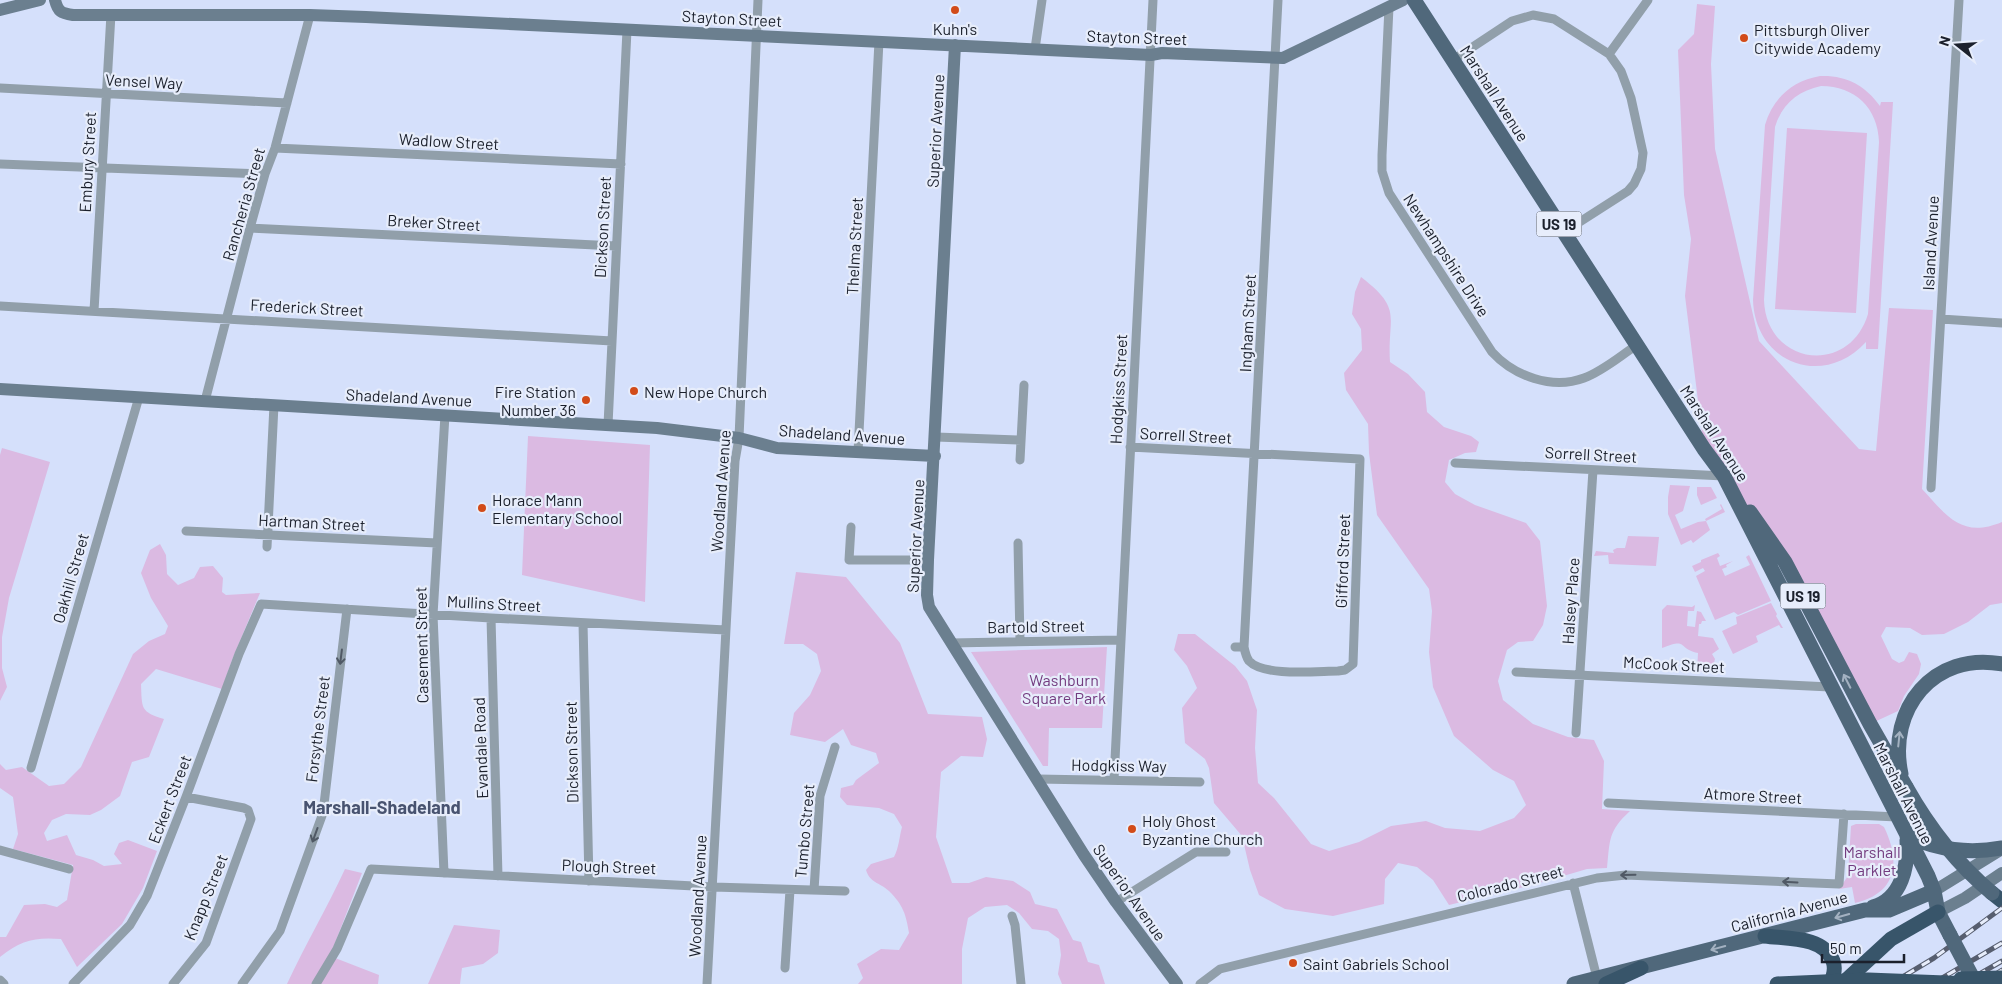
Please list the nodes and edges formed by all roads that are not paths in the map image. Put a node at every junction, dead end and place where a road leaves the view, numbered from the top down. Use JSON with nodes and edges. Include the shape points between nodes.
{"nodes":[{"id":1,"x":40,"y":0,"type":"edge"},
{"id":2,"x":56,"y":0,"type":"edge"},
{"id":3,"x":758,"y":0,"type":"edge"},
{"id":4,"x":1042,"y":0,"type":"edge"},
{"id":5,"x":1153,"y":0,"type":"edge"},
{"id":6,"x":1278,"y":0,"type":"edge"},
{"id":7,"x":1403,"y":0,"type":"edge"},
{"id":8,"x":1414,"y":0,"type":"edge"},
{"id":9,"x":1648,"y":0,"type":"edge"},
{"id":10,"x":1960,"y":0,"type":"edge"},
{"id":11,"x":3,"y":7,"type":"edge"},
{"id":12,"x":1389,"y":7,"type":"junction"},
{"id":13,"x":111,"y":14,"type":"junction"},
{"id":14,"x":310,"y":15,"type":"junction"},
{"id":15,"x":627,"y":30,"type":"junction"},
{"id":16,"x":756,"y":36,"type":"junction"},
{"id":17,"x":879,"y":41,"type":"junction"},
{"id":18,"x":955,"y":45,"type":"junction"},
{"id":19,"x":1035,"y":49,"type":"junction"},
{"id":20,"x":1609,"y":54,"type":"junction"},
{"id":21,"x":1151,"y":56,"type":"junction"},
{"id":22,"x":1276,"y":58,"type":"junction"},
{"id":23,"x":1453,"y":60,"type":"junction"},
{"id":24,"x":0,"y":88,"type":"edge"},
{"id":25,"x":106,"y":94,"type":"junction"},
{"id":26,"x":287,"y":104,"type":"junction"},
{"id":27,"x":276,"y":148,"type":"junction"},
{"id":28,"x":0,"y":164,"type":"edge"},
{"id":29,"x":621,"y":164,"type":"junction"},
{"id":30,"x":102,"y":168,"type":"junction"},
{"id":31,"x":265,"y":174,"type":"junction"},
{"id":32,"x":250,"y":228,"type":"junction"},
{"id":33,"x":1564,"y":232,"type":"junction"},
{"id":34,"x":616,"y":246,"type":"junction"},
{"id":35,"x":0,"y":306,"type":"edge"},
{"id":36,"x":94,"y":311,"type":"junction"},
{"id":37,"x":227,"y":318,"type":"junction"},
{"id":38,"x":1941,"y":319,"type":"junction"},
{"id":39,"x":2002,"y":323,"type":"edge"},
{"id":40,"x":612,"y":341,"type":"junction"},
{"id":41,"x":1638,"y":345,"type":"junction"},
{"id":42,"x":1024,"y":385,"type":"dead end"},
{"id":43,"x":0,"y":389,"type":"edge"},
{"id":44,"x":138,"y":397,"type":"junction"},
{"id":45,"x":205,"y":401,"type":"junction"},
{"id":46,"x":274,"y":405,"type":"junction"},
{"id":47,"x":445,"y":416,"type":"junction"},
{"id":48,"x":608,"y":425,"type":"junction"},
{"id":49,"x":936,"y":437,"type":"junction"},
{"id":50,"x":739,"y":438,"type":"junction"},
{"id":51,"x":1021,"y":440,"type":"junction"},
{"id":52,"x":1130,"y":448,"type":"junction"},
{"id":53,"x":858,"y":452,"type":"junction"},
{"id":54,"x":1255,"y":454,"type":"junction"},
{"id":55,"x":935,"y":456,"type":"junction"},
{"id":56,"x":1360,"y":459,"type":"joint"},
{"id":57,"x":1020,"y":460,"type":"dead end"},
{"id":58,"x":1455,"y":463,"type":"dead end"},
{"id":59,"x":1593,"y":470,"type":"junction"},
{"id":60,"x":1724,"y":476,"type":"junction"},
{"id":61,"x":1931,"y":488,"type":"dead end"},
{"id":62,"x":851,"y":527,"type":"dead end"},
{"id":63,"x":186,"y":531,"type":"dead end"},
{"id":64,"x":268,"y":535,"type":"junction"},
{"id":65,"x":437,"y":543,"type":"junction"},
{"id":66,"x":1018,"y":543,"type":"dead end"},
{"id":67,"x":267,"y":547,"type":"dead end"},
{"id":68,"x":928,"y":560,"type":"junction"},
{"id":69,"x":261,"y":604,"type":"joint"},
{"id":70,"x":347,"y":609,"type":"junction"},
{"id":71,"x":433,"y":614,"type":"junction"},
{"id":72,"x":491,"y":618,"type":"junction"},
{"id":73,"x":583,"y":623,"type":"junction"},
{"id":74,"x":726,"y":630,"type":"junction"},
{"id":75,"x":1121,"y":640,"type":"junction"},
{"id":76,"x":1020,"y":641,"type":"junction"},
{"id":77,"x":951,"y":643,"type":"junction"},
{"id":78,"x":1235,"y":647,"type":"dead end"},
{"id":79,"x":1244,"y":647,"type":"junction"},
{"id":80,"x":2002,"y":664,"type":"edge"},
{"id":81,"x":1516,"y":672,"type":"dead end"},
{"id":82,"x":1580,"y":675,"type":"junction"},
{"id":83,"x":1830,"y":687,"type":"junction"},
{"id":84,"x":1576,"y":733,"type":"dead end"},
{"id":85,"x":835,"y":747,"type":"dead end"},
{"id":86,"x":30,"y":768,"type":"dead end"},
{"id":87,"x":1038,"y":779,"type":"junction"},
{"id":88,"x":1114,"y":780,"type":"junction"},
{"id":89,"x":1200,"y":782,"type":"dead end"},
{"id":90,"x":1906,"y":787,"type":"junction"},
{"id":91,"x":186,"y":797,"type":"junction"},
{"id":92,"x":1608,"y":803,"type":"dead end"},
{"id":93,"x":1844,"y":814,"type":"junction"},
{"id":94,"x":1897,"y":817,"type":"junction"},
{"id":95,"x":1907,"y":836,"type":"junction"},
{"id":96,"x":2002,"y":849,"type":"edge"},
{"id":97,"x":0,"y":850,"type":"edge"},
{"id":98,"x":1226,"y":852,"type":"dead end"},
{"id":99,"x":69,"y":869,"type":"dead end"},
{"id":100,"x":444,"y":873,"type":"junction"},
{"id":101,"x":2002,"y":873,"type":"edge"},
{"id":102,"x":498,"y":876,"type":"junction"},
{"id":103,"x":589,"y":881,"type":"junction"},
{"id":104,"x":1573,"y":883,"type":"junction"},
{"id":105,"x":712,"y":887,"type":"junction"},
{"id":106,"x":790,"y":890,"type":"junction"},
{"id":107,"x":814,"y":890,"type":"junction"},
{"id":108,"x":846,"y":891,"type":"dead end"},
{"id":109,"x":1934,"y":891,"type":"junction"},
{"id":110,"x":1999,"y":897,"type":"edge"},
{"id":111,"x":1116,"y":902,"type":"junction"},
{"id":112,"x":1865,"y":910,"type":"junction"},
{"id":113,"x":1938,"y":912,"type":"junction"},
{"id":114,"x":1012,"y":916,"type":"dead end"},
{"id":115,"x":1765,"y":936,"type":"junction"},
{"id":116,"x":785,"y":968,"type":"dead end"},
{"id":117,"x":1641,"y":968,"type":"joint"},
{"id":118,"x":2002,"y":978,"type":"edge"},
{"id":119,"x":0,"y":980,"type":"edge"},
{"id":120,"x":1601,"y":981,"type":"edge"},
{"id":121,"x":1896,"y":981,"type":"junction"},
{"id":122,"x":4,"y":984,"type":"edge"},
{"id":123,"x":73,"y":984,"type":"edge"},
{"id":124,"x":173,"y":984,"type":"edge"},
{"id":125,"x":242,"y":984,"type":"edge"},
{"id":126,"x":316,"y":984,"type":"edge"},
{"id":127,"x":708,"y":984,"type":"edge"},
{"id":128,"x":1021,"y":984,"type":"edge"},
{"id":129,"x":1177,"y":984,"type":"edge"},
{"id":130,"x":1200,"y":984,"type":"edge"},
{"id":131,"x":1574,"y":984,"type":"edge"},
{"id":132,"x":1771,"y":984,"type":"edge"},
{"id":133,"x":1777,"y":984,"type":"edge"},
{"id":134,"x":1830,"y":984,"type":"edge"},
{"id":135,"x":1842,"y":984,"type":"edge"},
{"id":136,"x":1971,"y":984,"type":"edge"},
{"id":137,"x":1976,"y":984,"type":"edge"}],
"edges":[{"from":1,"to":11,"type":"street"},
{"from":2,"to":13,"type":"street","name":"Stayton Street","via":[[62,13]]},
{"from":3,"to":16,"type":"street","name":"Woodland Avenue"},
{"from":4,"to":19,"type":"street"},
{"from":5,"to":21,"type":"street","name":"Hodgkiss Street"},
{"from":6,"to":22,"type":"street","name":"Ingham Street"},
{"from":7,"to":12,"type":"street","name":"Stayton Street"},
{"from":8,"to":23,"type":"main road","name":"Marshall Avenue","number":"US 19"},
{"from":9,"to":20,"type":"street"},
{"from":10,"to":38,"type":"street","name":"Island Avenue"},
{"from":12,"to":22,"type":"street","name":"Stayton Street","via":[[1290,56]]},
{"from":12,"to":41,"type":"street","name":"Newhampshire Drive","via":[[1383,179],[1492,352],[1519,373],[1565,382],[1593,374]]},
{"from":13,"to":14,"type":"street","name":"Stayton Street"},
{"from":13,"to":25,"type":"street","name":"Embury Street"},
{"from":14,"to":15,"type":"street","name":"Stayton Street"},
{"from":14,"to":26,"type":"street","name":"Rancheria Street"},
{"from":15,"to":16,"type":"street","name":"Stayton Street"},
{"from":15,"to":29,"type":"street","name":"Dickson Street"},
{"from":16,"to":17,"type":"street","name":"Stayton Street"},
{"from":16,"to":50,"type":"street","name":"Woodland Avenue"},
{"from":17,"to":18,"type":"street","name":"Stayton Street"},
{"from":17,"to":53,"type":"street","name":"Thelma Street"},
{"from":18,"to":19,"type":"street","name":"Stayton Street"},
{"from":18,"to":49,"type":"street","name":"Superior Avenue"},
{"from":19,"to":21,"type":"street","name":"Stayton Street"},
{"from":20,"to":23,"type":"street","via":[[1559,22],[1533,15],[1512,21]]},
{"from":20,"to":33,"type":"street","via":[[1621,71],[1631,98],[1643,153],[1641,169],[1628,191]]},
{"from":21,"to":22,"type":"street","name":"Stayton Street","via":[[1162,53]]},
{"from":21,"to":52,"type":"street","name":"Hodgkiss Street"},
{"from":22,"to":54,"type":"street","name":"Ingham Street"},
{"from":23,"to":33,"type":"main road","name":"Marshall Avenue","number":"US 19"},
{"from":24,"to":25,"type":"street","name":"Vensel Way"},
{"from":25,"to":26,"type":"street","name":"Vensel Way"},
{"from":25,"to":30,"type":"street","name":"Embury Street"},
{"from":26,"to":27,"type":"street","name":"Rancheria Street"},
{"from":27,"to":29,"type":"street","name":"Wadlow Street"},
{"from":27,"to":31,"type":"street","name":"Rancheria Street"},
{"from":28,"to":30,"type":"street"},
{"from":29,"to":34,"type":"street","name":"Dickson Street"},
{"from":30,"to":31,"type":"street"},
{"from":30,"to":36,"type":"street","name":"Embury Street"},
{"from":31,"to":32,"type":"street","name":"Rancheria Street"},
{"from":32,"to":34,"type":"street","name":"Breker Street"},
{"from":32,"to":37,"type":"street","name":"Rancheria Street"},
{"from":33,"to":41,"type":"main road","name":"Marshall Avenue","number":"US 19"},
{"from":34,"to":40,"type":"street","name":"Dickson Street"},
{"from":35,"to":36,"type":"street","name":"Frederick Street"},
{"from":36,"to":37,"type":"street","name":"Frederick Street"},
{"from":37,"to":40,"type":"street","name":"Frederick Street"},
{"from":37,"to":45,"type":"street","name":"Rancheria Street"},
{"from":38,"to":39,"type":"street"},
{"from":38,"to":61,"type":"street","name":"Island Avenue"},
{"from":40,"to":48,"type":"street","name":"Dickson Street"},
{"from":41,"to":60,"type":"main road","name":"Marshall Avenue","number":"US 19"},
{"from":42,"to":51,"type":"street"},
{"from":43,"to":44,"type":"street","name":"Shadeland Avenue"},
{"from":44,"to":45,"type":"street","name":"Shadeland Avenue"},
{"from":44,"to":86,"type":"street","name":"Oakhill Street"},
{"from":45,"to":46,"type":"street","name":"Shadeland Avenue"},
{"from":46,"to":47,"type":"street","name":"Shadeland Avenue"},
{"from":46,"to":64,"type":"street"},
{"from":47,"to":48,"type":"street","name":"Shadeland Avenue"},
{"from":47,"to":65,"type":"street","name":"Casement Street"},
{"from":48,"to":50,"type":"street","name":"Shadeland Avenue"},
{"from":49,"to":51,"type":"street"},
{"from":49,"to":55,"type":"street","name":"Superior Avenue"},
{"from":50,"to":53,"type":"street","name":"Shadeland Avenue","via":[[777,448]]},
{"from":50,"to":74,"type":"street","name":"Woodland Avenue"},
{"from":51,"to":57,"type":"street"},
{"from":52,"to":54,"type":"street","name":"Sorrell Street"},
{"from":52,"to":75,"type":"street","name":"Hodgkiss Street"},
{"from":53,"to":55,"type":"street","name":"Shadeland Avenue"},
{"from":54,"to":56,"type":"street","name":"Sorrell Street"},
{"from":54,"to":79,"type":"street","name":"Ingham Street"},
{"from":55,"to":68,"type":"street","name":"Superior Avenue"},
{"from":56,"to":79,"type":"street","name":"Gifford Street","via":[[1353,664],[1338,671],[1267,670],[1248,660]]},
{"from":58,"to":59,"type":"street","name":"Sorrell Street"},
{"from":59,"to":60,"type":"street","name":"Sorrell Street"},
{"from":59,"to":82,"type":"street","name":"Halsey Place"},
{"from":60,"to":83,"type":"main road","name":"Marshall Avenue","number":"US 19"},
{"from":90,"to":60,"type":"main road","number":"US 19","one_way":true,"via":[[1785,562]]},
{"from":62,"to":68,"type":"street","via":[[849,560]]},
{"from":63,"to":64,"type":"street","name":"Hartman Street"},
{"from":64,"to":65,"type":"street","name":"Hartman Street"},
{"from":64,"to":67,"type":"street"},
{"from":65,"to":71,"type":"street","name":"Casement Street"},
{"from":66,"to":76,"type":"street"},
{"from":68,"to":77,"type":"street","name":"Superior Avenue","via":[[929,607]]},
{"from":69,"to":70,"type":"street","name":"Mullins Street"},
{"from":69,"to":91,"type":"street","name":"Eckert Street"},
{"from":70,"to":71,"type":"street","name":"Mullins Street"},
{"from":70,"to":125,"type":"street","name":"Forsythe Street","one_way":true,"via":[[322,813],[280,931]]},
{"from":71,"to":72,"type":"street","name":"Mullins Street"},
{"from":71,"to":100,"type":"street","name":"Casement Street"},
{"from":72,"to":73,"type":"street","name":"Mullins Street"},
{"from":72,"to":102,"type":"street","name":"Evandale Road"},
{"from":73,"to":74,"type":"street","name":"Mullins Street"},
{"from":73,"to":103,"type":"street","name":"Dickson Street"},
{"from":74,"to":105,"type":"street","name":"Woodland Avenue"},
{"from":75,"to":76,"type":"street","name":"Bartold Street"},
{"from":75,"to":88,"type":"street","name":"Hodgkiss Street"},
{"from":76,"to":77,"type":"street","name":"Bartold Street"},
{"from":77,"to":87,"type":"street","name":"Superior Avenue"},
{"from":78,"to":79,"type":"street"},
{"from":90,"to":80,"type":"main road","one_way":true,"via":[[1899,763],[1899,734],[1904,716],[1917,694],[1952,668],[1976,662]]},
{"from":81,"to":82,"type":"street","name":"McCook Street"},
{"from":82,"to":83,"type":"street","name":"McCook Street"},
{"from":82,"to":84,"type":"street","name":"Halsey Place"},
{"from":83,"to":94,"type":"main road","name":"Marshall Avenue","number":"US 19"},
{"from":85,"to":107,"type":"street","name":"Tumbo Street","via":[[820,796]]},
{"from":87,"to":88,"type":"street","name":"Hodgkiss Way"},
{"from":87,"to":111,"type":"street","name":"Superior Avenue"},
{"from":88,"to":89,"type":"street","name":"Hodgkiss Way"},
{"from":90,"to":110,"type":"main road","number":"US 19","bridge":true,"via":[[1943,844],[1960,864]]},
{"from":91,"to":123,"type":"street","name":"Eckert Street","via":[[154,880],[137,914],[126,930]]},
{"from":91,"to":124,"type":"street","name":"Knapp Street","via":[[248,810],[251,824],[206,943]]},
{"from":92,"to":93,"type":"street","name":"Atmore Street"},
{"from":93,"to":94,"type":"street","name":"Atmore Street"},
{"from":93,"to":104,"type":"street","name":"Colorado Street","one_way":true,"via":[[1839,884],[1626,874]]},
{"from":94,"to":95,"type":"main road","name":"Marshall Avenue","number":"US 19"},
{"from":95,"to":96,"type":"main road","via":[[1951,850]]},
{"from":95,"to":109,"type":"main road","name":"Marshall Avenue","number":"US 19"},
{"from":95,"to":112,"type":"main road","via":[[1907,862],[1900,883],[1884,904]]},
{"from":96,"to":109,"type":"street","name":"California Avenue"},
{"from":97,"to":99,"type":"street"},
{"from":98,"to":111,"type":"street","via":[[1196,852]]},
{"from":100,"to":102,"type":"street","name":"Plough Street"},
{"from":100,"to":126,"type":"street","name":"Plough Street","via":[[371,869],[337,949]]},
{"from":101,"to":113,"type":"street"},
{"from":102,"to":103,"type":"street","name":"Plough Street"},
{"from":103,"to":105,"type":"street","name":"Plough Street"},
{"from":104,"to":120,"type":"street"},
{"from":104,"to":130,"type":"street","name":"Colorado Street","via":[[1220,969]]},
{"from":105,"to":106,"type":"street","name":"Plough Street"},
{"from":105,"to":127,"type":"street","name":"Woodland Avenue"},
{"from":106,"to":107,"type":"street","name":"Plough Street"},
{"from":106,"to":116,"type":"street"},
{"from":107,"to":108,"type":"street","name":"Plough Street"},
{"from":109,"to":112,"type":"main road","name":"California Avenue","via":[[1888,910]]},
{"from":109,"to":113,"type":"main road","name":"Marshall Avenue","number":"US 19"},
{"from":111,"to":129,"type":"street","name":"Superior Avenue"},
{"from":112,"to":115,"type":"main road","name":"California Avenue","one_way":true},
{"from":113,"to":135,"type":"highway","via":[[1891,939]]},
{"from":113,"to":137,"type":"main road","number":"US 19","bridge":true},
{"from":114,"to":128,"type":"street"},
{"from":115,"to":117,"type":"main road","name":"California Avenue","one_way":true},
{"from":115,"to":134,"type":"highway","via":[[1813,942],[1823,948],[1834,963]]},
{"from":117,"to":120,"type":"highway"},
{"from":118,"to":121,"type":"highway","bridge":true},
{"from":119,"to":122,"type":"street"},
{"from":120,"to":131,"type":"main road"},
{"from":121,"to":133,"type":"highway","bridge":true},
{"from":121,"to":136,"type":"highway","bridge":true},
{"from":132,"to":133,"type":"highway"}]}
